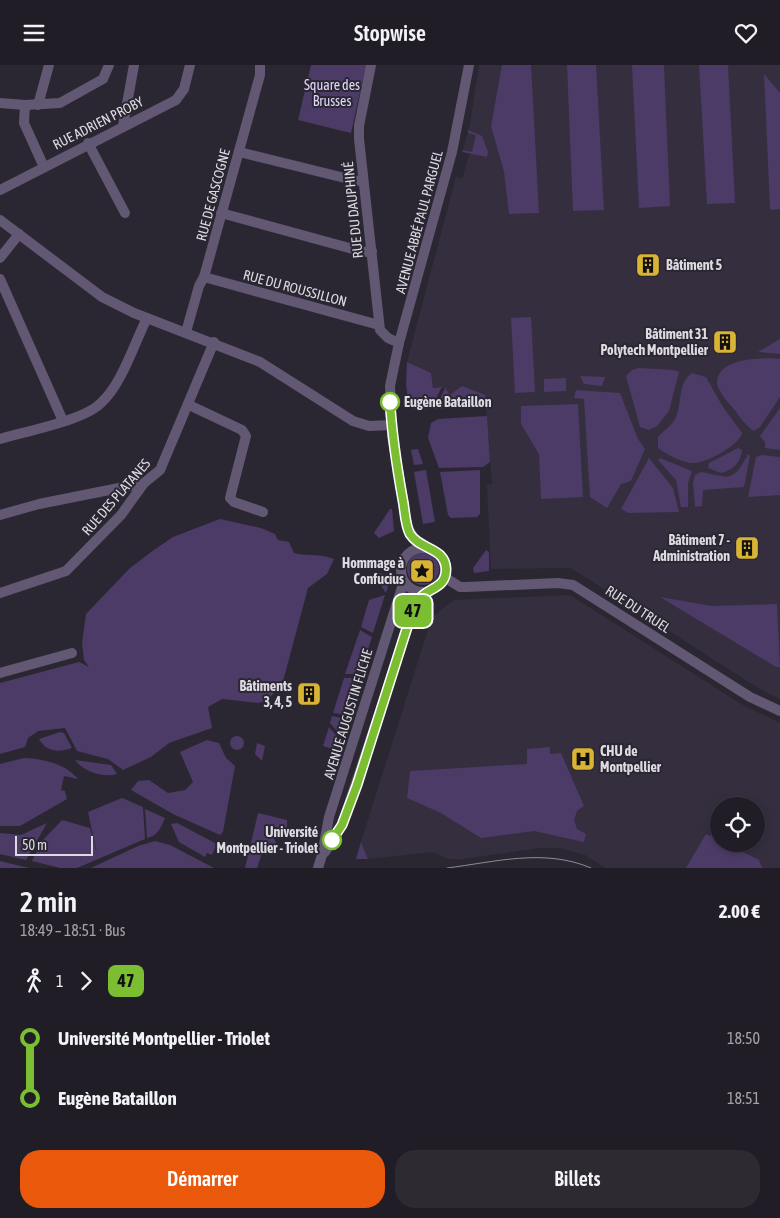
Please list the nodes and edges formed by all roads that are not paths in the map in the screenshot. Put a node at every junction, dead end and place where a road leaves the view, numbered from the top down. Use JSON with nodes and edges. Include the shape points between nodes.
{"nodes":[{"id":1,"x":49,"y":65,"type":"edge"},
{"id":2,"x":109,"y":65,"type":"edge"},
{"id":3,"x":134,"y":65,"type":"edge"},
{"id":4,"x":190,"y":65,"type":"edge"},
{"id":5,"x":260,"y":65,"type":"edge"},
{"id":6,"x":371,"y":65,"type":"edge"},
{"id":7,"x":469,"y":65,"type":"edge"},
{"id":8,"x":0,"y":103,"type":"edge"},
{"id":9,"x":25,"y":105,"type":"junction"},
{"id":10,"x":38,"y":105,"type":"junction"},
{"id":11,"x":123,"y":126,"type":"junction"},
{"id":12,"x":88,"y":143,"type":"junction"},
{"id":13,"x":239,"y":152,"type":"junction"},
{"id":14,"x":44,"y":167,"type":"junction"},
{"id":15,"x":364,"y":181,"type":"junction"},
{"id":16,"x":0,"y":190,"type":"edge"},
{"id":17,"x":125,"y":213,"type":"dead end"},
{"id":18,"x":221,"y":213,"type":"junction"},
{"id":19,"x":0,"y":220,"type":"edge"},
{"id":20,"x":19,"y":234,"type":"junction"},
{"id":21,"x":372,"y":251,"type":"junction"},
{"id":22,"x":0,"y":258,"type":"edge"},
{"id":23,"x":204,"y":277,"type":"junction"},
{"id":24,"x":0,"y":279,"type":"edge"},
{"id":25,"x":147,"y":318,"type":"junction"},
{"id":26,"x":379,"y":325,"type":"junction"},
{"id":27,"x":186,"y":332,"type":"junction"},
{"id":28,"x":214,"y":343,"type":"junction"},
{"id":29,"x":399,"y":343,"type":"junction"},
{"id":30,"x":189,"y":405,"type":"junction"},
{"id":31,"x":63,"y":421,"type":"junction"},
{"id":32,"x":391,"y":425,"type":"junction"},
{"id":33,"x":0,"y":439,"type":"edge"},
{"id":34,"x":144,"y":483,"type":"junction"},
{"id":35,"x":262,"y":512,"type":"dead end"},
{"id":36,"x":0,"y":515,"type":"edge"},
{"id":37,"x":408,"y":527,"type":"junction"},
{"id":38,"x":423,"y":547,"type":"junction"},
{"id":39,"x":406,"y":555,"type":"junction"},
{"id":40,"x":444,"y":577,"type":"junction"},
{"id":41,"x":404,"y":581,"type":"junction"},
{"id":42,"x":466,"y":587,"type":"junction"},
{"id":43,"x":431,"y":591,"type":"junction"},
{"id":44,"x":0,"y":593,"type":"edge"},
{"id":45,"x":72,"y":653,"type":"dead end"},
{"id":46,"x":0,"y":673,"type":"edge"},
{"id":47,"x":780,"y":711,"type":"edge"},
{"id":48,"x":322,"y":855,"type":"junction"},
{"id":49,"x":318,"y":868,"type":"edge"}],
"edges":[{"from":1,"to":10,"type":"street"},
{"from":2,"to":10,"type":"street","via":[[103,79],[60,103]]},
{"from":3,"to":11,"type":"street"},
{"from":4,"to":11,"type":"street","name":"RUE ADRIEN PROBY","via":[[184,89],[176,100]]},
{"from":5,"to":13,"type":"street","name":"RUE DE GASCOGNE"},
{"from":6,"to":15,"type":"street","name":"RUE DU DAUPHINÉ","via":[[359,126]]},
{"from":7,"to":29,"type":"street","name":"AVENUE ABBÉ PAUL PARGUEL","via":[[452,152]]},
{"from":8,"to":9,"type":"street"},
{"from":9,"to":10,"type":"street"},
{"from":9,"to":14,"type":"street","via":[[24,123]]},
{"from":11,"to":12,"type":"street","name":"RUE ADRIEN PROBY"},
{"from":12,"to":14,"type":"street","name":"RUE ADRIEN PROBY"},
{"from":12,"to":17,"type":"street"},
{"from":13,"to":15,"type":"street"},
{"from":13,"to":18,"type":"street","name":"RUE DE GASCOGNE"},
{"from":14,"to":16,"type":"street","name":"RUE ADRIEN PROBY"},
{"from":15,"to":21,"type":"street","name":"RUE DU DAUPHINÉ"},
{"from":18,"to":21,"type":"street","via":[[364,252]]},
{"from":18,"to":23,"type":"street","name":"RUE DE GASCOGNE"},
{"from":19,"to":20,"type":"street"},
{"from":20,"to":22,"type":"street"},
{"from":20,"to":25,"type":"street","via":[[90,290]]},
{"from":21,"to":26,"type":"street","name":"RUE DU DAUPHINÉ"},
{"from":23,"to":26,"type":"street","name":"RUE DU ROUSSILLON"},
{"from":23,"to":27,"type":"street","name":"RUE DE GASCOGNE"},
{"from":24,"to":31,"type":"street"},
{"from":25,"to":27,"type":"street"},
{"from":25,"to":31,"type":"street","via":[[119,378],[102,403]]},
{"from":26,"to":29,"type":"street","via":[[382,334]]},
{"from":27,"to":28,"type":"street"},
{"from":28,"to":30,"type":"street","name":"RUE DES PLATANES"},
{"from":28,"to":32,"type":"street","via":[[260,362],[353,421],[369,426]]},
{"from":29,"to":32,"type":"street","name":"AVENUE ABBÉ PAUL PARGUEL","via":[[390,386]]},
{"from":30,"to":34,"type":"street","name":"RUE DES PLATANES","via":[[160,470]]},
{"from":30,"to":35,"type":"street","via":[[242,430],[246,436],[230,498]]},
{"from":31,"to":33,"type":"street"},
{"from":32,"to":37,"type":"street","name":"AVENUE ABBÉ PAUL PARGUEL"},
{"from":34,"to":36,"type":"street"},
{"from":34,"to":44,"type":"street","name":"RUE DES PLATANES","via":[[121,515],[66,571]]},
{"from":37,"to":38,"type":"street","via":[[416,542]]},
{"from":37,"to":39,"type":"street"},
{"from":38,"to":39,"type":"street"},
{"from":38,"to":40,"type":"street","via":[[438,552],[442,557],[446,570]]},
{"from":39,"to":41,"type":"street","via":[[401,571]]},
{"from":40,"to":42,"type":"street","name":"RUE DU TRUEL"},
{"from":40,"to":43,"type":"street"},
{"from":41,"to":43,"type":"street","via":[[414,590]]},
{"from":41,"to":48,"type":"street","name":"AVENUE AUGUSTIN FLICHE","via":[[329,817]]},
{"from":42,"to":43,"type":"street","name":"RUE DU TRUEL"},
{"from":42,"to":47,"type":"street","name":"RUE DU TRUEL","via":[[573,585],[750,697]]},
{"from":43,"to":48,"type":"street","name":"AVENUE AUGUSTIN FLICHE","via":[[420,597],[412,612],[342,825]]},
{"from":45,"to":46,"type":"street"},
{"from":48,"to":49,"type":"street","name":"AVENUE AUGUSTIN FLICHE"}]}
